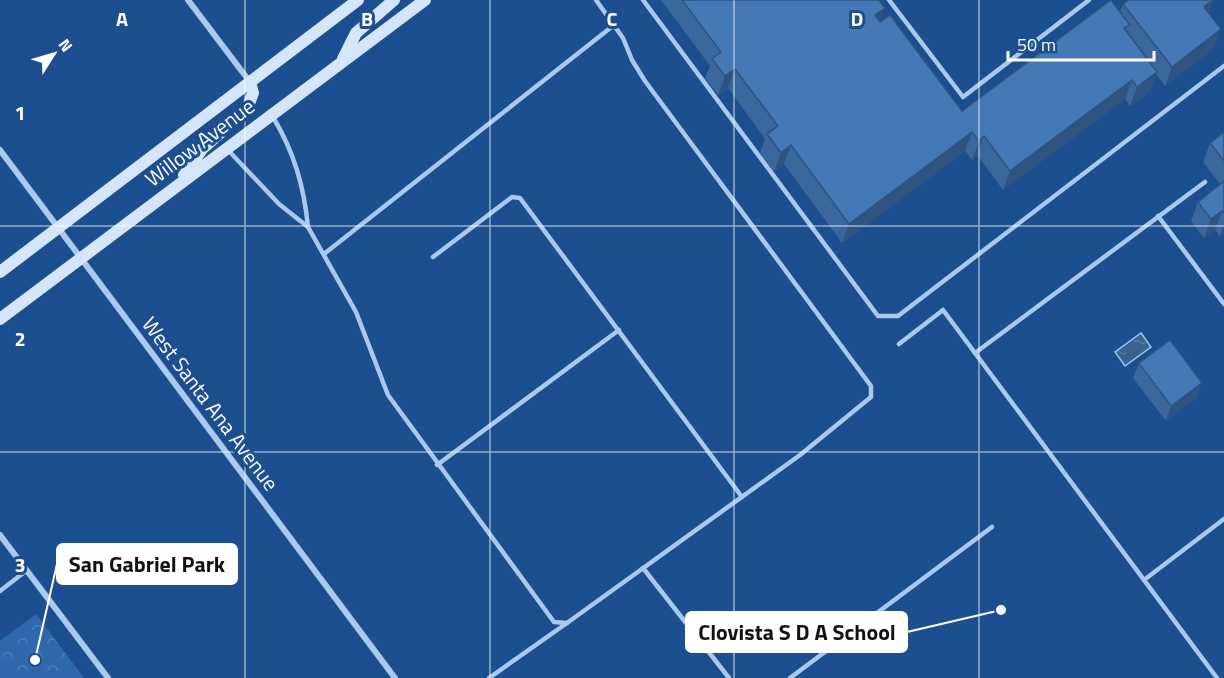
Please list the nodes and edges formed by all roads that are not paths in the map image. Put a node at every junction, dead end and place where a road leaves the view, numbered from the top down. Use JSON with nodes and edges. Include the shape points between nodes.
{"nodes":[{"id":1,"x":188,"y":0,"type":"edge"},
{"id":2,"x":358,"y":0,"type":"edge"},
{"id":3,"x":394,"y":0,"type":"edge"},
{"id":4,"x":425,"y":0,"type":"edge"},
{"id":5,"x":596,"y":0,"type":"edge"},
{"id":6,"x":643,"y":0,"type":"edge"},
{"id":7,"x":889,"y":0,"type":"edge"},
{"id":8,"x":1089,"y":0,"type":"edge"},
{"id":9,"x":614,"y":25,"type":"junction"},
{"id":10,"x":343,"y":59,"type":"junction"},
{"id":11,"x":1224,"y":66,"type":"edge"},
{"id":12,"x":250,"y":82,"type":"junction"},
{"id":13,"x":271,"y":114,"type":"junction"},
{"id":14,"x":226,"y":148,"type":"junction"},
{"id":15,"x":0,"y":150,"type":"edge"},
{"id":16,"x":1205,"y":182,"type":"dead end"},
{"id":17,"x":176,"y":186,"type":"junction"},
{"id":18,"x":1158,"y":216,"type":"junction"},
{"id":19,"x":308,"y":227,"type":"junction"},
{"id":20,"x":58,"y":228,"type":"junction"},
{"id":21,"x":324,"y":254,"type":"junction"},
{"id":22,"x":433,"y":257,"type":"dead end"},
{"id":23,"x":80,"y":258,"type":"junction"},
{"id":24,"x":0,"y":272,"type":"edge"},
{"id":25,"x":1224,"y":304,"type":"edge"},
{"id":26,"x":0,"y":319,"type":"edge"},
{"id":27,"x":619,"y":330,"type":"junction"},
{"id":28,"x":899,"y":344,"type":"dead end"},
{"id":29,"x":975,"y":353,"type":"junction"},
{"id":30,"x":437,"y":465,"type":"junction"},
{"id":31,"x":742,"y":497,"type":"junction"},
{"id":32,"x":1224,"y":519,"type":"edge"},
{"id":33,"x":992,"y":527,"type":"dead end"},
{"id":34,"x":0,"y":535,"type":"edge"},
{"id":35,"x":643,"y":568,"type":"junction"},
{"id":36,"x":27,"y":570,"type":"junction"},
{"id":37,"x":1144,"y":580,"type":"junction"},
{"id":38,"x":0,"y":591,"type":"edge"},
{"id":39,"x":567,"y":623,"type":"junction"},
{"id":40,"x":108,"y":678,"type":"edge"},
{"id":41,"x":394,"y":678,"type":"edge"},
{"id":42,"x":489,"y":678,"type":"edge"},
{"id":43,"x":729,"y":678,"type":"edge"},
{"id":44,"x":790,"y":678,"type":"edge"},
{"id":45,"x":1217,"y":678,"type":"edge"}],
"edges":[{"from":1,"to":12,"type":"street"},
{"from":2,"to":12,"type":"main road","name":"Willow Avenue"},
{"from":3,"to":10,"type":"main road","via":[[356,33]]},
{"from":4,"to":10,"type":"main road","name":"Willow Avenue"},
{"from":5,"to":9,"type":"lane"},
{"from":6,"to":11,"type":"lane","via":[[878,316],[898,316]]},
{"from":7,"to":8,"type":"lane","via":[[963,97]]},
{"from":9,"to":21,"type":"lane"},
{"from":9,"to":31,"type":"lane","via":[[645,81],[871,386],[871,398]]},
{"from":10,"to":13,"type":"main road","name":"Willow Avenue"},
{"from":12,"to":17,"type":"main road","via":[[253,93],[247,109],[202,149]]},
{"from":12,"to":20,"type":"main road","name":"Willow Avenue"},
{"from":13,"to":14,"type":"main road","name":"Willow Avenue"},
{"from":13,"to":19,"type":"lane","via":[[290,146],[304,191]]},
{"from":14,"to":17,"type":"main road","name":"Willow Avenue"},
{"from":14,"to":19,"type":"lane","via":[[279,204]]},
{"from":15,"to":20,"type":"street","name":"West Santa Ana Avenue"},
{"from":16,"to":18,"type":"lane"},
{"from":17,"to":23,"type":"main road","name":"Willow Avenue"},
{"from":18,"to":25,"type":"lane"},
{"from":18,"to":29,"type":"lane"},
{"from":19,"to":21,"type":"lane"},
{"from":20,"to":23,"type":"street","name":"West Santa Ana Avenue"},
{"from":20,"to":24,"type":"main road","name":"Willow Avenue"},
{"from":21,"to":30,"type":"lane","via":[[356,312],[388,395]]},
{"from":22,"to":27,"type":"lane","via":[[512,197],[520,198]]},
{"from":23,"to":26,"type":"main road","name":"Willow Avenue"},
{"from":23,"to":41,"type":"street","name":"West Santa Ana Avenue"},
{"from":27,"to":30,"type":"lane"},
{"from":27,"to":31,"type":"lane"},
{"from":28,"to":29,"type":"lane","via":[[944,310]]},
{"from":29,"to":37,"type":"lane"},
{"from":30,"to":39,"type":"lane","via":[[554,622]]},
{"from":31,"to":35,"type":"lane"},
{"from":32,"to":37,"type":"lane"},
{"from":33,"to":44,"type":"lane"},
{"from":34,"to":36,"type":"street"},
{"from":35,"to":39,"type":"lane"},
{"from":35,"to":43,"type":"lane"},
{"from":36,"to":38,"type":"lane"},
{"from":36,"to":40,"type":"street"},
{"from":37,"to":45,"type":"lane"},
{"from":39,"to":42,"type":"lane"}]}
